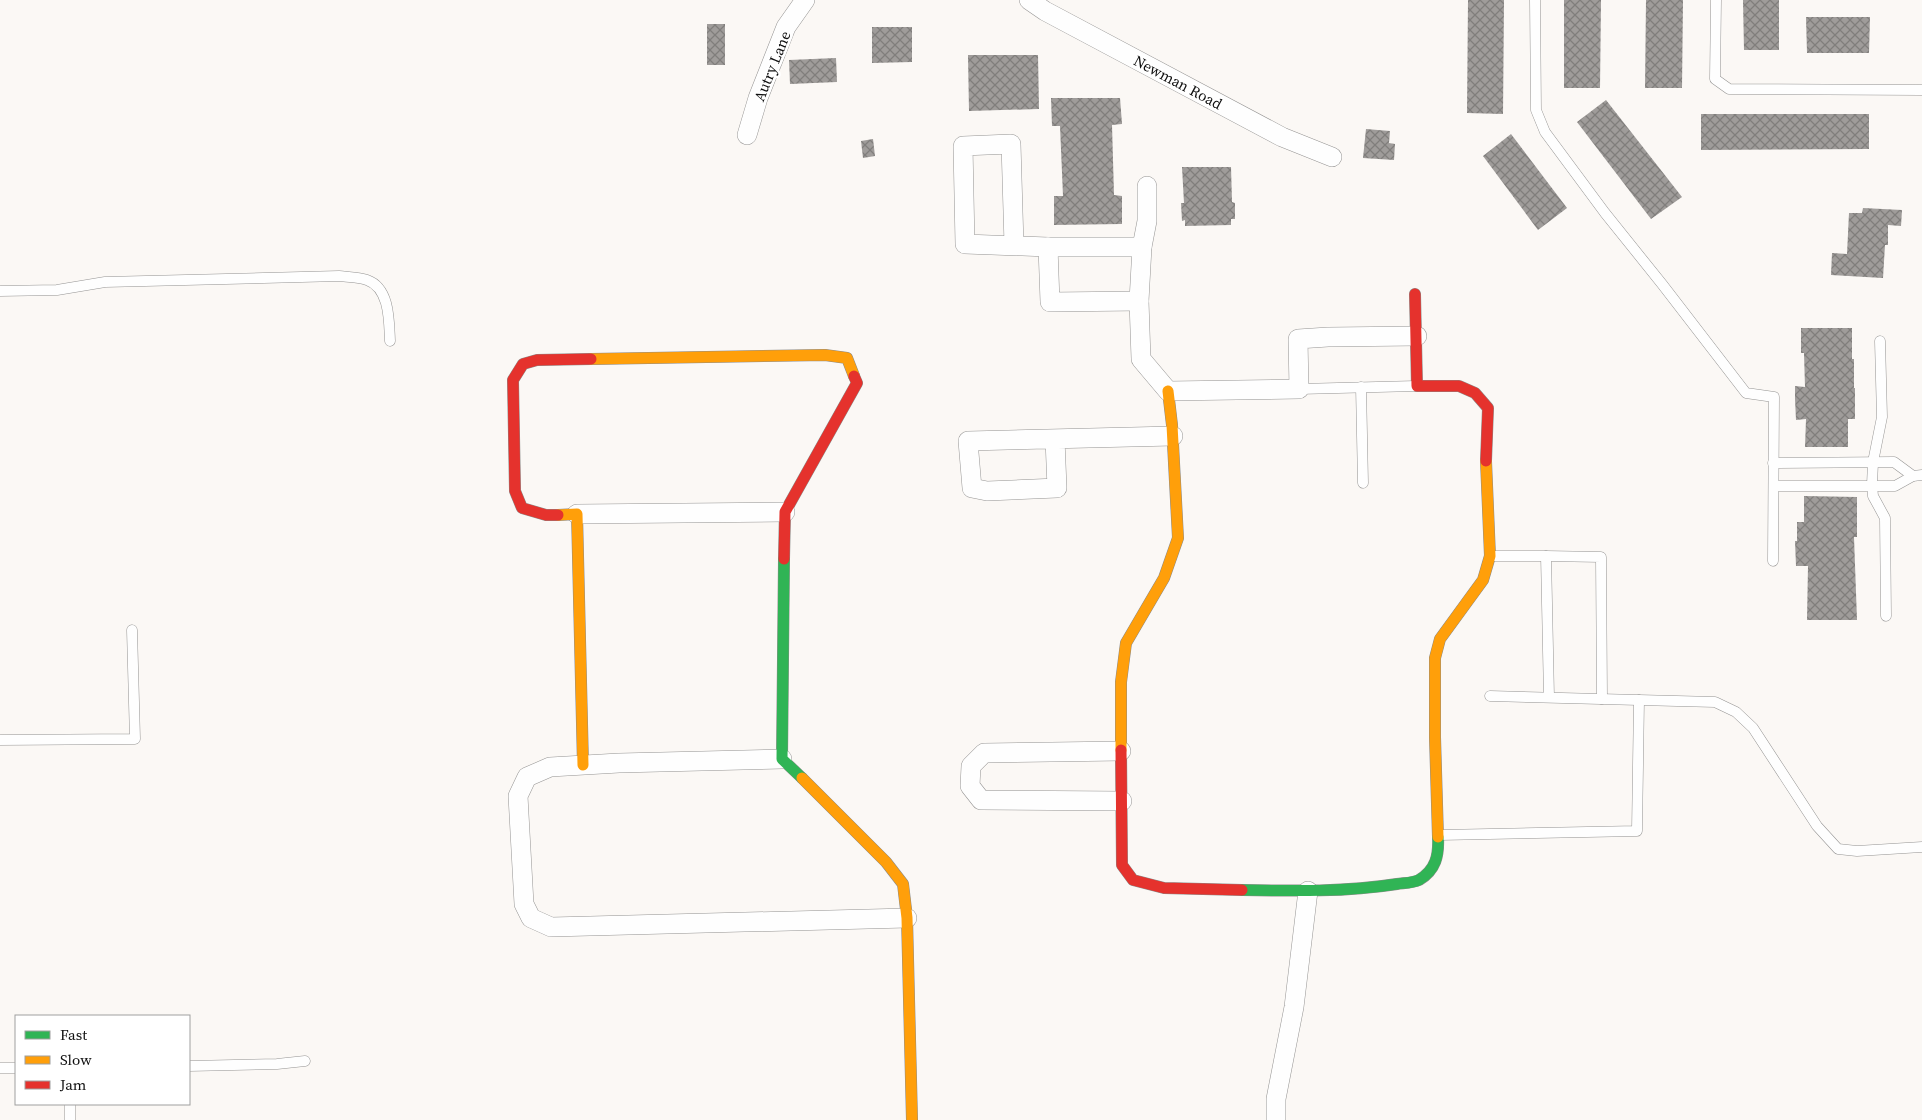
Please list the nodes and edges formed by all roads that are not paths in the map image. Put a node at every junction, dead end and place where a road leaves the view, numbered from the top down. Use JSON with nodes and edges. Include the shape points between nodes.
{"nodes":[{"id":1,"x":805,"y":0,"type":"edge"},
{"id":2,"x":1028,"y":0,"type":"edge"},
{"id":3,"x":1536,"y":0,"type":"edge"},
{"id":4,"x":1716,"y":0,"type":"edge"},
{"id":5,"x":1922,"y":90,"type":"edge"},
{"id":6,"x":747,"y":135,"type":"dead end"},
{"id":7,"x":1332,"y":157,"type":"dead end"},
{"id":8,"x":1147,"y":186,"type":"dead end"},
{"id":9,"x":1014,"y":245,"type":"junction"},
{"id":10,"x":1048,"y":247,"type":"junction"},
{"id":11,"x":1142,"y":247,"type":"junction"},
{"id":12,"x":0,"y":291,"type":"edge"},
{"id":13,"x":1415,"y":294,"type":"dead end"},
{"id":14,"x":1139,"y":301,"type":"junction"},
{"id":15,"x":1417,"y":336,"type":"junction"},
{"id":16,"x":390,"y":341,"type":"dead end"},
{"id":17,"x":1880,"y":341,"type":"dead end"},
{"id":18,"x":1417,"y":386,"type":"junction"},
{"id":19,"x":1299,"y":388,"type":"junction"},
{"id":20,"x":1361,"y":388,"type":"junction"},
{"id":21,"x":1168,"y":390,"type":"junction"},
{"id":22,"x":1173,"y":436,"type":"junction"},
{"id":23,"x":1055,"y":439,"type":"junction"},
{"id":24,"x":1873,"y":462,"type":"junction"},
{"id":25,"x":1774,"y":464,"type":"junction"},
{"id":26,"x":1918,"y":475,"type":"edge"},
{"id":27,"x":1363,"y":483,"type":"dead end"},
{"id":28,"x":1872,"y":485,"type":"junction"},
{"id":29,"x":1774,"y":486,"type":"junction"},
{"id":30,"x":785,"y":512,"type":"junction"},
{"id":31,"x":577,"y":514,"type":"junction"},
{"id":32,"x":1490,"y":556,"type":"junction"},
{"id":33,"x":1546,"y":556,"type":"junction"},
{"id":34,"x":1773,"y":561,"type":"dead end"},
{"id":35,"x":1886,"y":616,"type":"dead end"},
{"id":36,"x":132,"y":630,"type":"dead end"},
{"id":37,"x":1490,"y":696,"type":"dead end"},
{"id":38,"x":1549,"y":697,"type":"junction"},
{"id":39,"x":1602,"y":699,"type":"junction"},
{"id":40,"x":1639,"y":700,"type":"junction"},
{"id":41,"x":0,"y":740,"type":"edge"},
{"id":42,"x":1121,"y":751,"type":"junction"},
{"id":43,"x":782,"y":759,"type":"junction"},
{"id":44,"x":583,"y":765,"type":"junction"},
{"id":45,"x":1122,"y":801,"type":"junction"},
{"id":46,"x":1439,"y":835,"type":"junction"},
{"id":47,"x":1922,"y":847,"type":"edge"},
{"id":48,"x":1308,"y":891,"type":"junction"},
{"id":49,"x":907,"y":918,"type":"junction"},
{"id":50,"x":305,"y":1061,"type":"dead end"},
{"id":51,"x":190,"y":1066,"type":"edge"},
{"id":52,"x":0,"y":1068,"type":"edge"},
{"id":53,"x":15,"y":1068,"type":"edge"},
{"id":54,"x":1276,"y":1099,"type":"junction"},
{"id":55,"x":70,"y":1105,"type":"edge"},
{"id":56,"x":70,"y":1120,"type":"edge"},
{"id":57,"x":912,"y":1120,"type":"edge"},
{"id":58,"x":1267,"y":1120,"type":"edge"},
{"id":59,"x":1276,"y":1120,"type":"edge"}],
"edges":[{"from":1,"to":6,"type":"street","name":"Autry Lane","via":[[786,27]]},
{"from":2,"to":7,"type":"street","name":"Newman Road","via":[[1282,137]]},
{"from":3,"to":25,"type":"lane","via":[[1536,110],[1545,132],[1746,392],[1774,397]]},
{"from":4,"to":5,"type":"lane","via":[[1715,79],[1728,89]]},
{"from":8,"to":11,"type":"street"},
{"from":9,"to":9,"type":"street","via":[[965,244],[963,146],[1011,144]]},
{"from":9,"to":10,"type":"street"},
{"from":10,"to":11,"type":"street"},
{"from":10,"to":14,"type":"street","via":[[1050,302]]},
{"from":11,"to":14,"type":"street"},
{"from":12,"to":16,"type":"lane","via":[[57,290],[104,282],[339,276],[369,280],[382,292],[388,307]]},
{"from":13,"to":15,"type":"street"},
{"from":14,"to":21,"type":"street","via":[[1141,359]]},
{"from":15,"to":18,"type":"street"},
{"from":15,"to":19,"type":"street","via":[[1298,339]]},
{"from":17,"to":24,"type":"lane","via":[[1882,417]]},
{"from":18,"to":20,"type":"lane"},
{"from":18,"to":32,"type":"street","via":[[1459,386],[1476,393],[1488,408],[1485,449]]},
{"from":19,"to":20,"type":"lane"},
{"from":19,"to":21,"type":"street"},
{"from":20,"to":27,"type":"lane"},
{"from":21,"to":22,"type":"street"},
{"from":22,"to":23,"type":"street"},
{"from":22,"to":42,"type":"street","via":[[1178,538],[1164,578],[1126,643],[1121,682]]},
{"from":23,"to":23,"type":"street","via":[[968,441],[972,488],[987,492],[1057,488]]},
{"from":24,"to":25,"type":"lane"},
{"from":24,"to":26,"type":"lane","via":[[1894,462]]},
{"from":24,"to":28,"type":"lane"},
{"from":25,"to":29,"type":"lane"},
{"from":26,"to":28,"type":"lane","via":[[1895,486]]},
{"from":28,"to":29,"type":"lane"},
{"from":28,"to":35,"type":"lane","via":[[1885,518]]},
{"from":29,"to":34,"type":"lane"},
{"from":30,"to":31,"type":"street"},
{"from":30,"to":31,"type":"street","via":[[857,383],[847,358],[537,360],[523,364],[513,380],[515,491],[522,508],[546,515]]},
{"from":30,"to":43,"type":"street"},
{"from":31,"to":44,"type":"street"},
{"from":32,"to":33,"type":"lane"},
{"from":32,"to":46,"type":"street","via":[[1483,580],[1440,639],[1435,658],[1434,737]]},
{"from":33,"to":38,"type":"lane"},
{"from":33,"to":39,"type":"lane","via":[[1601,557]]},
{"from":36,"to":41,"type":"lane","via":[[135,739]]},
{"from":37,"to":38,"type":"lane"},
{"from":38,"to":39,"type":"lane"},
{"from":39,"to":40,"type":"lane"},
{"from":40,"to":46,"type":"lane","via":[[1637,831]]},
{"from":40,"to":47,"type":"lane","via":[[1715,702],[1736,712],[1753,728],[1817,826],[1838,849]]},
{"from":42,"to":45,"type":"street"},
{"from":42,"to":45,"type":"street","via":[[984,753],[971,766],[970,786],[981,800]]},
{"from":43,"to":44,"type":"street"},
{"from":43,"to":49,"type":"street","via":[[886,862],[903,884]]},
{"from":44,"to":49,"type":"street","via":[[550,767],[527,777],[518,796],[524,904],[531,918],[551,927]]},
{"from":45,"to":48,"type":"street","via":[[1122,865],[1133,880],[1164,888]]},
{"from":46,"to":48,"type":"street","via":[[1439,853],[1432,870],[1418,881]]},
{"from":48,"to":54,"type":"street","via":[[1294,1007]]},
{"from":49,"to":57,"type":"street"},
{"from":50,"to":51,"type":"lane"},
{"from":52,"to":53,"type":"lane"},
{"from":54,"to":58,"type":"street"},
{"from":54,"to":59,"type":"street"},
{"from":55,"to":56,"type":"lane"}]}
